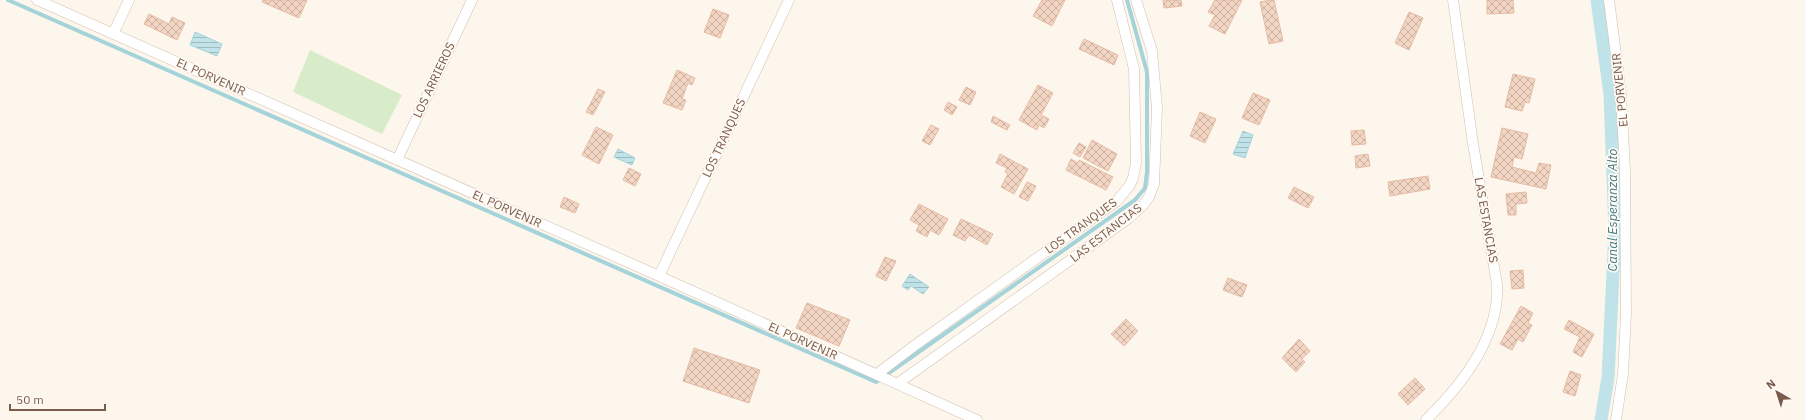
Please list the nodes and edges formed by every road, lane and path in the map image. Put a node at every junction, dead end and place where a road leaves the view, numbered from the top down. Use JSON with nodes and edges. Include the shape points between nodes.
{"nodes":[{"id":1,"x":37,"y":0,"type":"edge"},
{"id":2,"x":130,"y":0,"type":"edge"},
{"id":3,"x":472,"y":0,"type":"edge"},
{"id":4,"x":789,"y":0,"type":"edge"},
{"id":5,"x":1117,"y":0,"type":"edge"},
{"id":6,"x":1136,"y":0,"type":"edge"},
{"id":7,"x":1453,"y":0,"type":"edge"},
{"id":8,"x":1609,"y":0,"type":"edge"},
{"id":9,"x":1140,"y":13,"type":"junction"},
{"id":10,"x":1122,"y":18,"type":"junction"},
{"id":11,"x":114,"y":34,"type":"junction"},
{"id":12,"x":397,"y":160,"type":"junction"},
{"id":13,"x":659,"y":276,"type":"junction"},
{"id":14,"x":877,"y":374,"type":"junction"},
{"id":15,"x":897,"y":384,"type":"junction"},
{"id":16,"x":977,"y":420,"type":"edge"},
{"id":17,"x":1426,"y":420,"type":"edge"},
{"id":18,"x":1616,"y":420,"type":"edge"}],
"edges":[{"from":1,"to":11,"type":"street","name":"EL PORVENIR"},
{"from":2,"to":11,"type":"street"},
{"from":3,"to":12,"type":"street","name":"LOS ARRIEROS"},
{"from":4,"to":13,"type":"street","name":"LOS TRANQUES"},
{"from":5,"to":10,"type":"street","name":"LOS TRANQUES"},
{"from":6,"to":9,"type":"street","name":"LAS ESTANCIAS"},
{"from":7,"to":17,"type":"street","name":"LAS ESTANCIAS","via":[[1498,295],[1493,317],[1476,359],[1456,388]]},
{"from":8,"to":18,"type":"street","name":"EL PORVENIR","via":[[1621,94],[1625,170],[1626,321],[1623,374]]},
{"from":9,"to":10,"type":"street"},
{"from":9,"to":15,"type":"street","name":"LAS ESTANCIAS","via":[[1152,51],[1157,92],[1155,176],[1148,198],[1130,218]]},
{"from":10,"to":14,"type":"street","name":"LOS TRANQUES","via":[[1132,55],[1136,84],[1135,171],[1126,191],[1117,201]]},
{"from":11,"to":12,"type":"street","name":"EL PORVENIR"},
{"from":12,"to":13,"type":"street","name":"EL PORVENIR"},
{"from":13,"to":14,"type":"street","name":"EL PORVENIR"},
{"from":14,"to":15,"type":"street","name":"EL PORVENIR"},
{"from":15,"to":16,"type":"street","name":"EL PORVENIR"}]}
